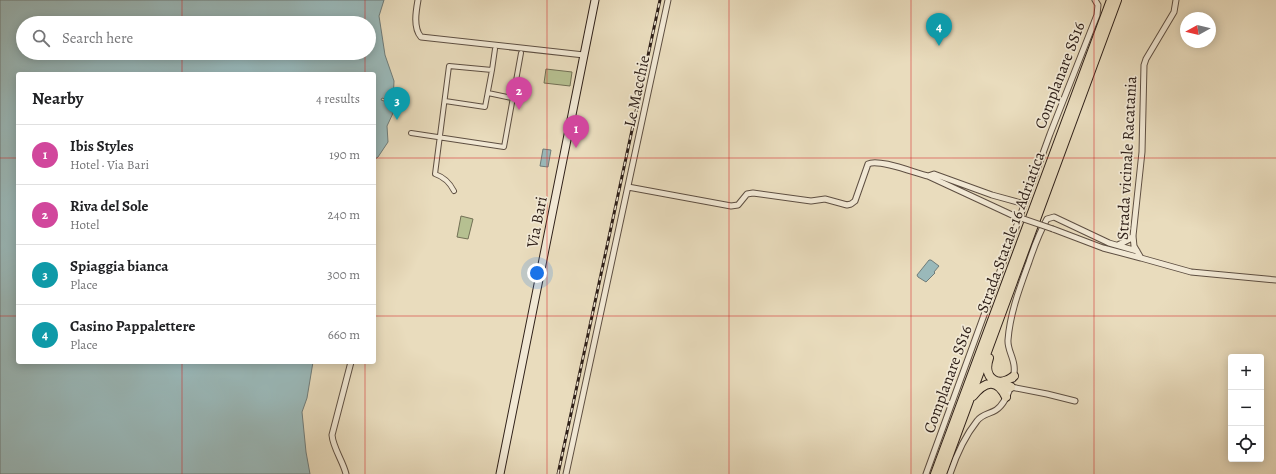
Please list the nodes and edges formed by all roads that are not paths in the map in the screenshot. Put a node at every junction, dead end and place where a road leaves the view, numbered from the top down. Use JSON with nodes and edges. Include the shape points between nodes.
{"nodes":[{"id":1,"x":418,"y":0,"type":"edge"},
{"id":2,"x":595,"y":0,"type":"edge"},
{"id":3,"x":668,"y":0,"type":"edge"},
{"id":4,"x":1095,"y":0,"type":"edge"},
{"id":5,"x":1111,"y":0,"type":"edge"},
{"id":6,"x":1117,"y":0,"type":"edge"},
{"id":7,"x":1176,"y":0,"type":"edge"},
{"id":8,"x":495,"y":49,"type":"dead end"},
{"id":9,"x":521,"y":53,"type":"dead end"},
{"id":10,"x":584,"y":55,"type":"junction"},
{"id":11,"x":492,"y":70,"type":"junction"},
{"id":12,"x":488,"y":93,"type":"junction"},
{"id":13,"x":512,"y":98,"type":"junction"},
{"id":14,"x":445,"y":101,"type":"junction"},
{"id":15,"x":411,"y":133,"type":"dead end"},
{"id":16,"x":440,"y":138,"type":"junction"},
{"id":17,"x":928,"y":176,"type":"junction"},
{"id":18,"x":628,"y":187,"type":"junction"},
{"id":19,"x":454,"y":191,"type":"dead end"},
{"id":20,"x":1023,"y":208,"type":"junction"},
{"id":21,"x":1133,"y":236,"type":"junction"},
{"id":22,"x":1117,"y":245,"type":"junction"},
{"id":23,"x":1137,"y":251,"type":"junction"},
{"id":24,"x":1141,"y":258,"type":"junction"},
{"id":25,"x":1276,"y":280,"type":"edge"},
{"id":26,"x":990,"y":344,"type":"junction"},
{"id":27,"x":350,"y":364,"type":"edge"},
{"id":28,"x":1014,"y":376,"type":"joint"},
{"id":29,"x":1006,"y":386,"type":"junction"},
{"id":30,"x":1006,"y":397,"type":"joint"},
{"id":31,"x":1075,"y":401,"type":"dead end"},
{"id":32,"x":968,"y":403,"type":"junction"},
{"id":33,"x":346,"y":474,"type":"edge"},
{"id":34,"x":500,"y":474,"type":"edge"},
{"id":35,"x":566,"y":474,"type":"edge"},
{"id":36,"x":926,"y":474,"type":"edge"},
{"id":37,"x":935,"y":474,"type":"edge"},
{"id":38,"x":942,"y":474,"type":"edge"},
{"id":39,"x":950,"y":474,"type":"edge"}],
"edges":[{"from":1,"to":10,"type":"street","via":[[417,28],[421,37]]},
{"from":2,"to":10,"type":"main road","name":"Via Bari"},
{"from":3,"to":18,"type":"street","name":"Le Macchie"},
{"from":4,"to":20,"type":"street","name":"Complanare SS16","via":[[1098,6],[1097,15]]},
{"from":5,"to":37,"type":"highway","name":"Strada Statale 16 Adriatica"},
{"from":6,"to":26,"type":"highway","name":"Strada Statale 16 Adriatica"},
{"from":7,"to":21,"type":"street","name":"Strada vicinale Racatania","via":[[1174,12],[1144,65],[1142,152]]},
{"from":8,"to":11,"type":"street"},
{"from":9,"to":13,"type":"street"},
{"from":10,"to":34,"type":"main road","name":"Via Bari"},
{"from":11,"to":12,"type":"street"},
{"from":11,"to":14,"type":"street","via":[[449,66]]},
{"from":12,"to":13,"type":"street"},
{"from":12,"to":14,"type":"street","via":[[485,107]]},
{"from":13,"to":16,"type":"street","via":[[504,147]]},
{"from":14,"to":16,"type":"street"},
{"from":15,"to":16,"type":"street"},
{"from":16,"to":19,"type":"street","via":[[435,174],[442,176]]},
{"from":17,"to":18,"type":"street","via":[[871,162],[868,164],[855,201],[847,205],[825,199],[811,200],[753,193],[747,194],[738,206],[731,206]]},
{"from":17,"to":20,"type":"street","via":[[934,174],[948,178],[1021,203]]},
{"from":17,"to":24,"type":"street","bridge":true,"via":[[1012,215],[1103,248]]},
{"from":18,"to":35,"type":"street","name":"Le Macchie"},
{"from":20,"to":36,"type":"street","name":"Complanare SS16"},
{"from":21,"to":22,"type":"street"},
{"from":21,"to":23,"type":"street","name":"Strada vicinale Racatania"},
{"from":22,"to":23,"type":"street"},
{"from":22,"to":28,"type":"street","via":[[1054,217],[1046,219],[1016,298],[1007,341],[1013,359]]},
{"from":23,"to":24,"type":"street","name":"Strada vicinale Racatania"},
{"from":24,"to":25,"type":"street","name":"Strada vicinale Racatania","via":[[1191,272]]},
{"from":26,"to":29,"type":"highway","via":[[991,352],[986,366],[988,373],[992,379]]},
{"from":26,"to":32,"type":"highway","name":"Strada Statale 16 Adriatica"},
{"from":27,"to":33,"type":"street","via":[[332,435]]},
{"from":28,"to":29,"type":"highway"},
{"from":29,"to":30,"type":"highway"},
{"from":29,"to":31,"type":"street"},
{"from":29,"to":32,"type":"highway","via":[[982,386]]},
{"from":30,"to":39,"type":"street","via":[[996,411],[977,420],[962,444]]},
{"from":32,"to":38,"type":"highway","name":"Strada Statale 16 Adriatica"}]}
